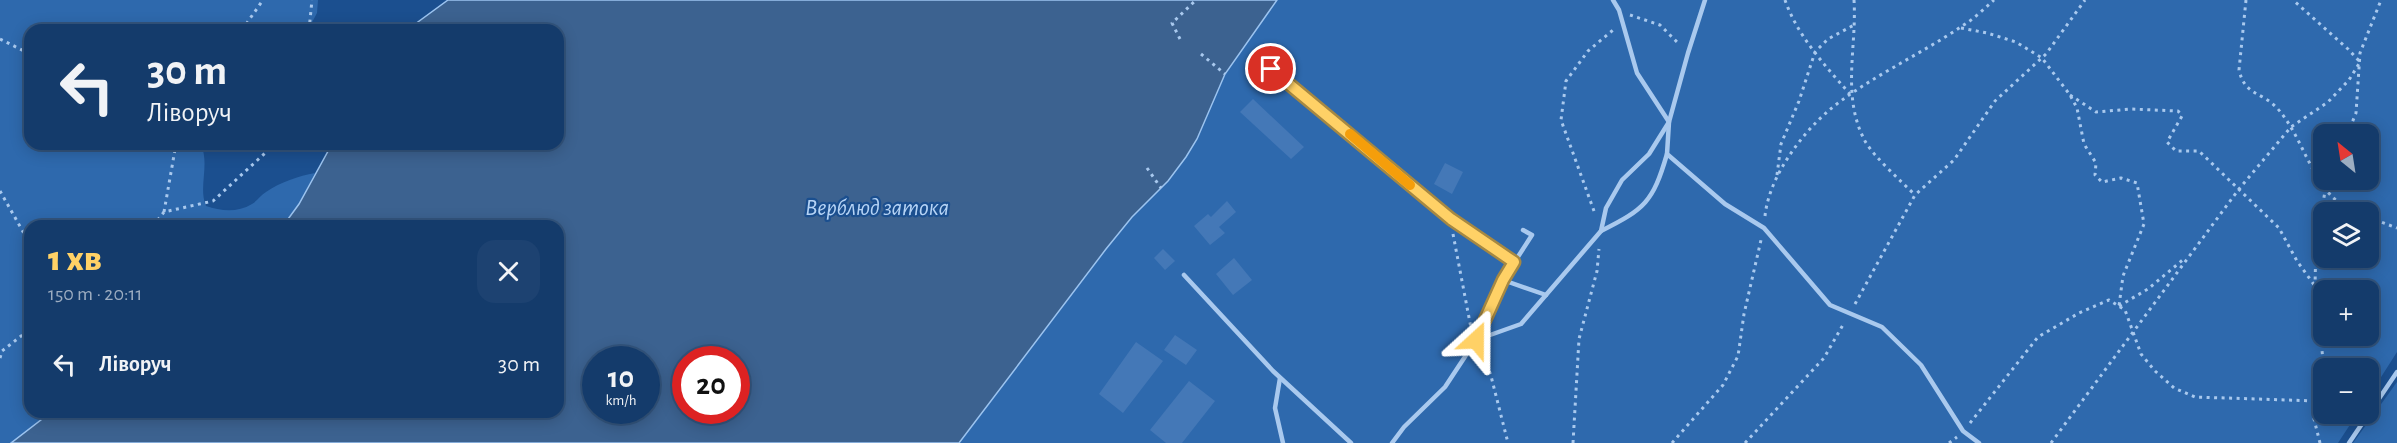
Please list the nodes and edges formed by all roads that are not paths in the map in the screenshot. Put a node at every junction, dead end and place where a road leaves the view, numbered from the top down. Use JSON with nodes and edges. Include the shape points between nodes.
{"nodes":[{"id":1,"x":1612,"y":0,"type":"edge"},
{"id":2,"x":1706,"y":0,"type":"edge"},
{"id":3,"x":1271,"y":69,"type":"dead end"},
{"id":4,"x":1670,"y":122,"type":"junction"},
{"id":5,"x":1667,"y":153,"type":"junction"},
{"id":6,"x":1523,"y":230,"type":"dead end"},
{"id":7,"x":1601,"y":231,"type":"junction"},
{"id":8,"x":1514,"y":262,"type":"junction"},
{"id":9,"x":1184,"y":275,"type":"dead end"},
{"id":10,"x":1503,"y":280,"type":"junction"},
{"id":11,"x":1546,"y":295,"type":"junction"},
{"id":12,"x":1476,"y":340,"type":"junction"},
{"id":13,"x":2397,"y":372,"type":"edge"},
{"id":14,"x":1280,"y":378,"type":"junction"},
{"id":15,"x":1283,"y":443,"type":"edge"},
{"id":16,"x":1351,"y":443,"type":"edge"},
{"id":17,"x":1392,"y":443,"type":"edge"},
{"id":18,"x":1979,"y":443,"type":"edge"},
{"id":19,"x":2349,"y":443,"type":"edge"}],
"edges":[{"from":1,"to":4,"type":"lane","via":[[1619,10],[1637,73]]},
{"from":2,"to":4,"type":"lane"},
{"from":3,"to":8,"type":"lane","via":[[1451,219]]},
{"from":4,"to":5,"type":"lane"},
{"from":4,"to":7,"type":"lane","via":[[1649,154],[1622,180],[1606,208]]},
{"from":5,"to":7,"type":"lane","via":[[1659,182],[1647,203]]},
{"from":5,"to":18,"type":"lane","via":[[1725,204],[1764,228],[1830,305],[1882,327],[1922,366],[1963,431]]},
{"from":6,"to":8,"type":"lane","via":[[1532,235]]},
{"from":7,"to":11,"type":"lane"},
{"from":8,"to":10,"type":"lane"},
{"from":9,"to":14,"type":"lane"},
{"from":10,"to":11,"type":"lane"},
{"from":10,"to":12,"type":"lane"},
{"from":11,"to":12,"type":"lane","via":[[1521,324]]},
{"from":12,"to":17,"type":"lane","via":[[1445,387]]},
{"from":13,"to":19,"type":"lane"},
{"from":14,"to":15,"type":"lane","via":[[1275,408]]},
{"from":14,"to":16,"type":"lane"}]}
